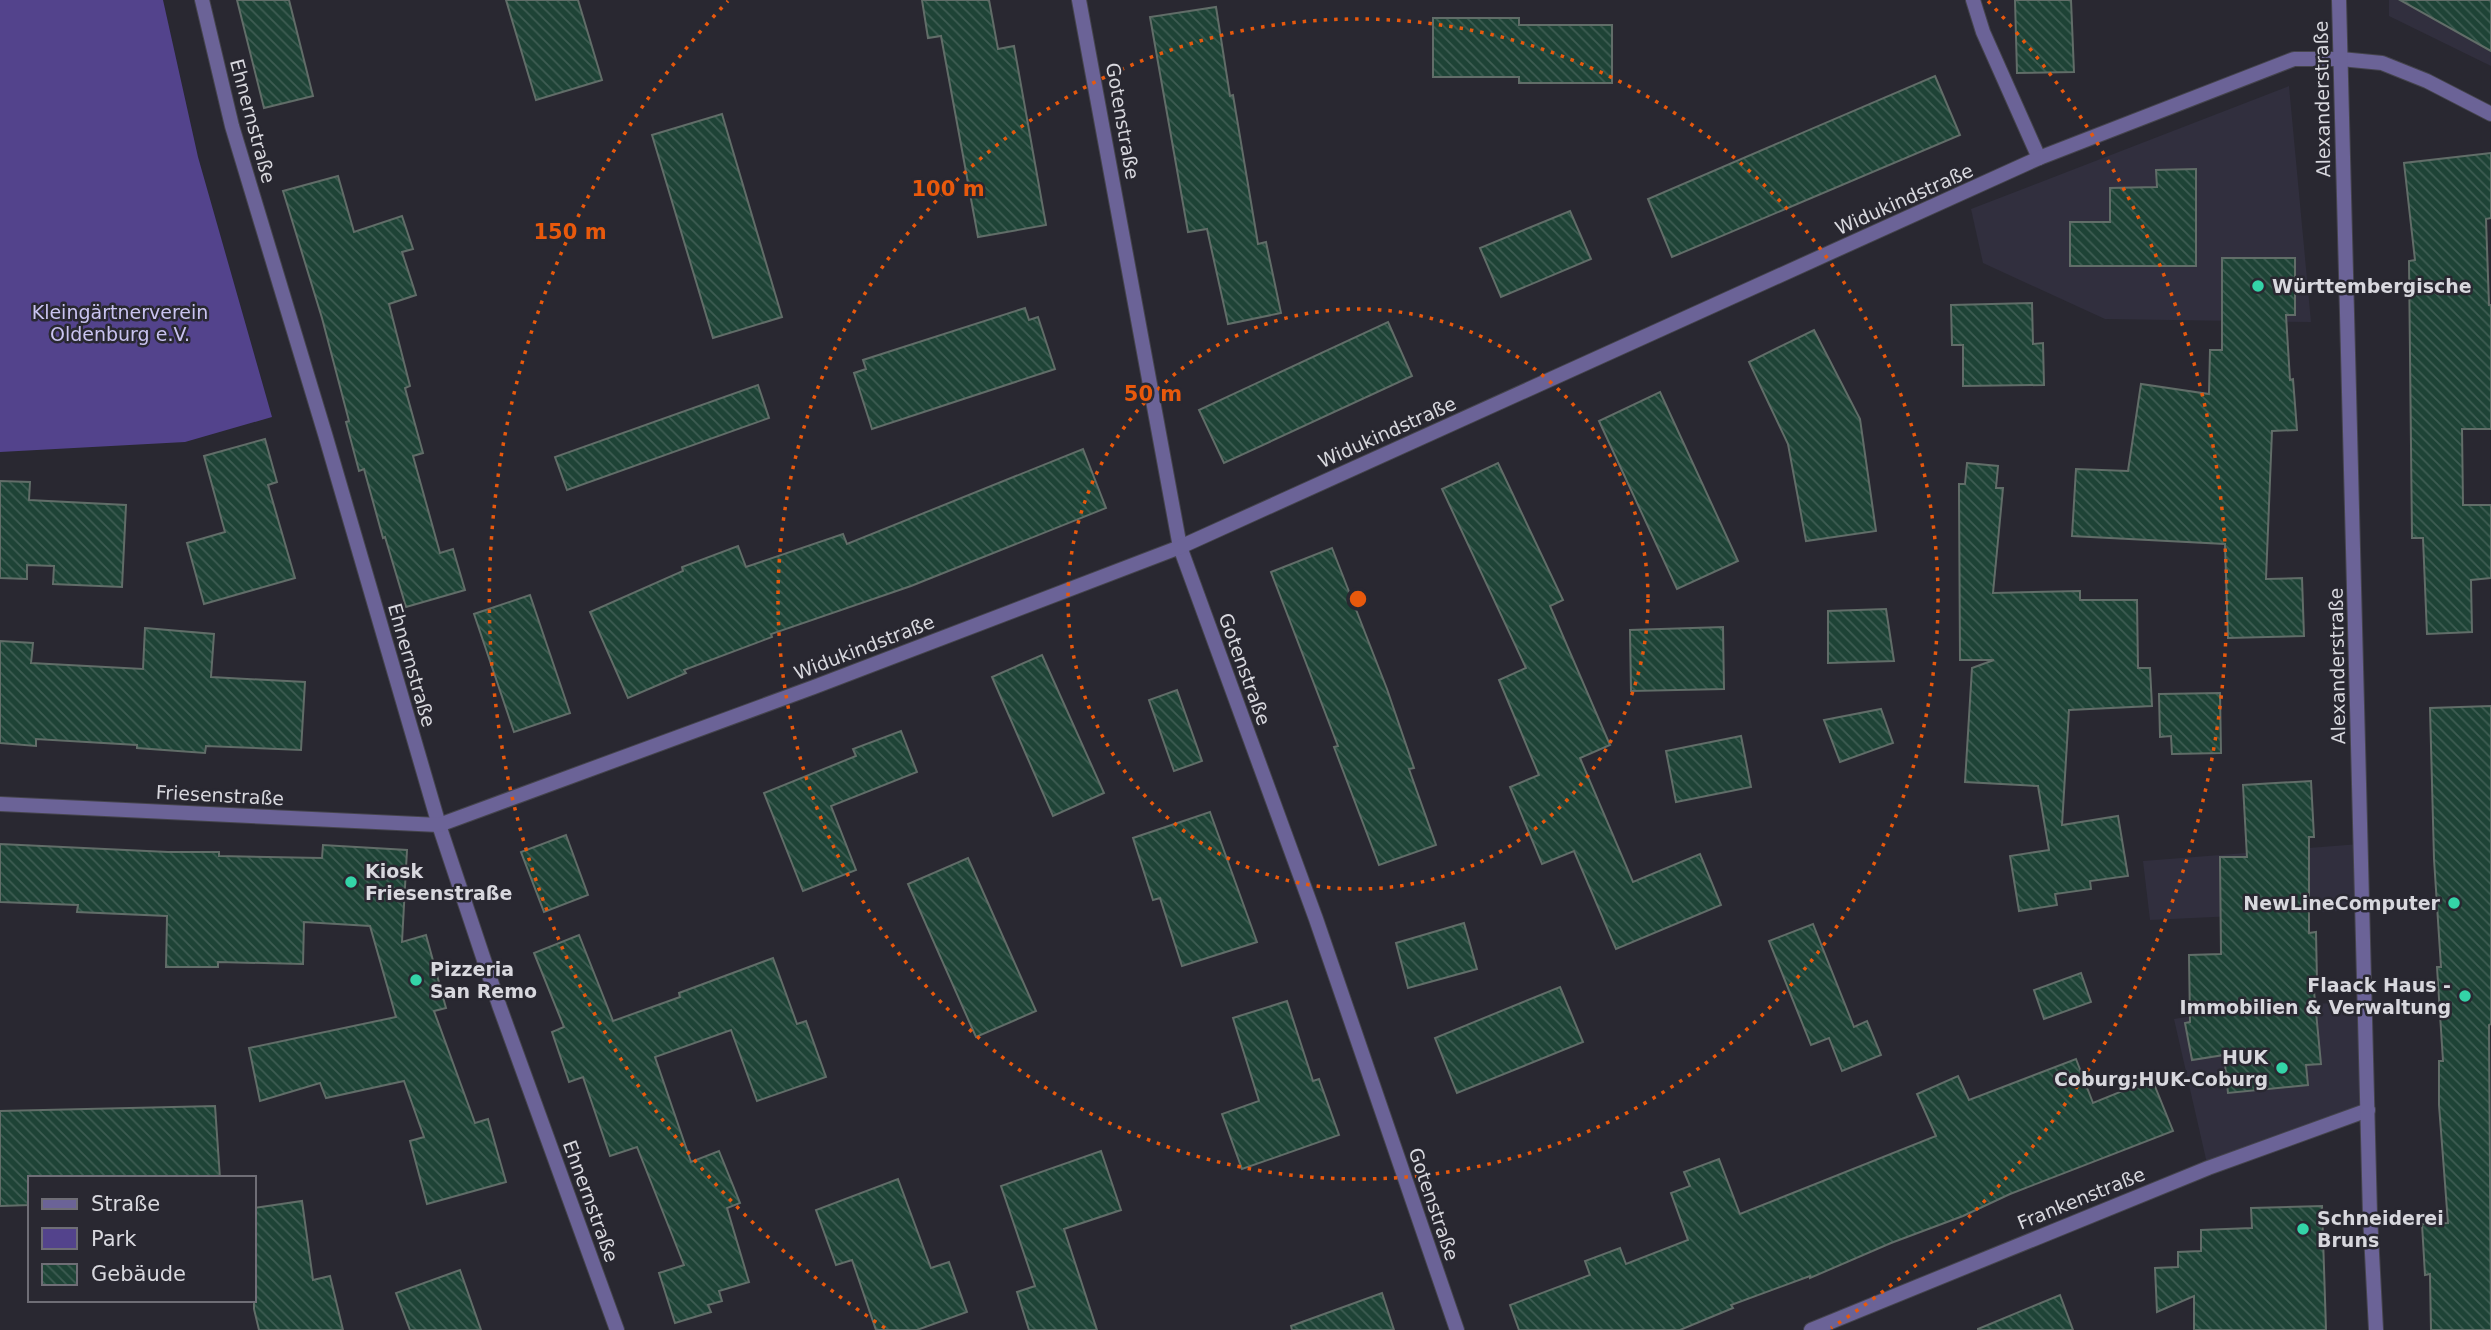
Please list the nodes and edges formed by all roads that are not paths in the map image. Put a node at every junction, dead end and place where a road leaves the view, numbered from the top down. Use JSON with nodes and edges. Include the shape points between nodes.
{"nodes":[{"id":1,"x":202,"y":0,"type":"edge"},
{"id":2,"x":1079,"y":0,"type":"edge"},
{"id":3,"x":1973,"y":0,"type":"edge"},
{"id":4,"x":2339,"y":0,"type":"edge"},
{"id":5,"x":2341,"y":59,"type":"junction"},
{"id":6,"x":2491,"y":114,"type":"edge"},
{"id":7,"x":2039,"y":158,"type":"junction"},
{"id":8,"x":1180,"y":547,"type":"junction"},
{"id":9,"x":0,"y":804,"type":"edge"},
{"id":10,"x":439,"y":825,"type":"junction"},
{"id":11,"x":2368,"y":1110,"type":"junction"},
{"id":12,"x":617,"y":1330,"type":"edge"},
{"id":13,"x":1457,"y":1330,"type":"edge"},
{"id":14,"x":1811,"y":1330,"type":"edge"},
{"id":15,"x":2376,"y":1330,"type":"edge"}],
"edges":[{"from":1,"to":10,"type":"street","name":"Ehnernstraße","via":[[232,126]]},
{"from":2,"to":8,"type":"street","name":"Gotenstraße"},
{"from":3,"to":7,"type":"street"},
{"from":4,"to":5,"type":"street","name":"Alexanderstraße"},
{"from":5,"to":6,"type":"street","name":"Widukindstraße","via":[[2382,63]]},
{"from":5,"to":7,"type":"street","name":"Widukindstraße","via":[[2294,59]]},
{"from":5,"to":11,"type":"street","name":"Alexanderstraße"},
{"from":7,"to":8,"type":"street","name":"Widukindstraße"},
{"from":8,"to":10,"type":"street","name":"Widukindstraße"},
{"from":8,"to":13,"type":"street","name":"Gotenstraße","via":[[1316,919]]},
{"from":9,"to":10,"type":"street","name":"Friesenstraße"},
{"from":10,"to":12,"type":"street","name":"Ehnernstraße"},
{"from":11,"to":14,"type":"street","name":"Frankenstraße","via":[[2208,1168]]},
{"from":11,"to":15,"type":"street","name":"Alexanderstraße"}]}
